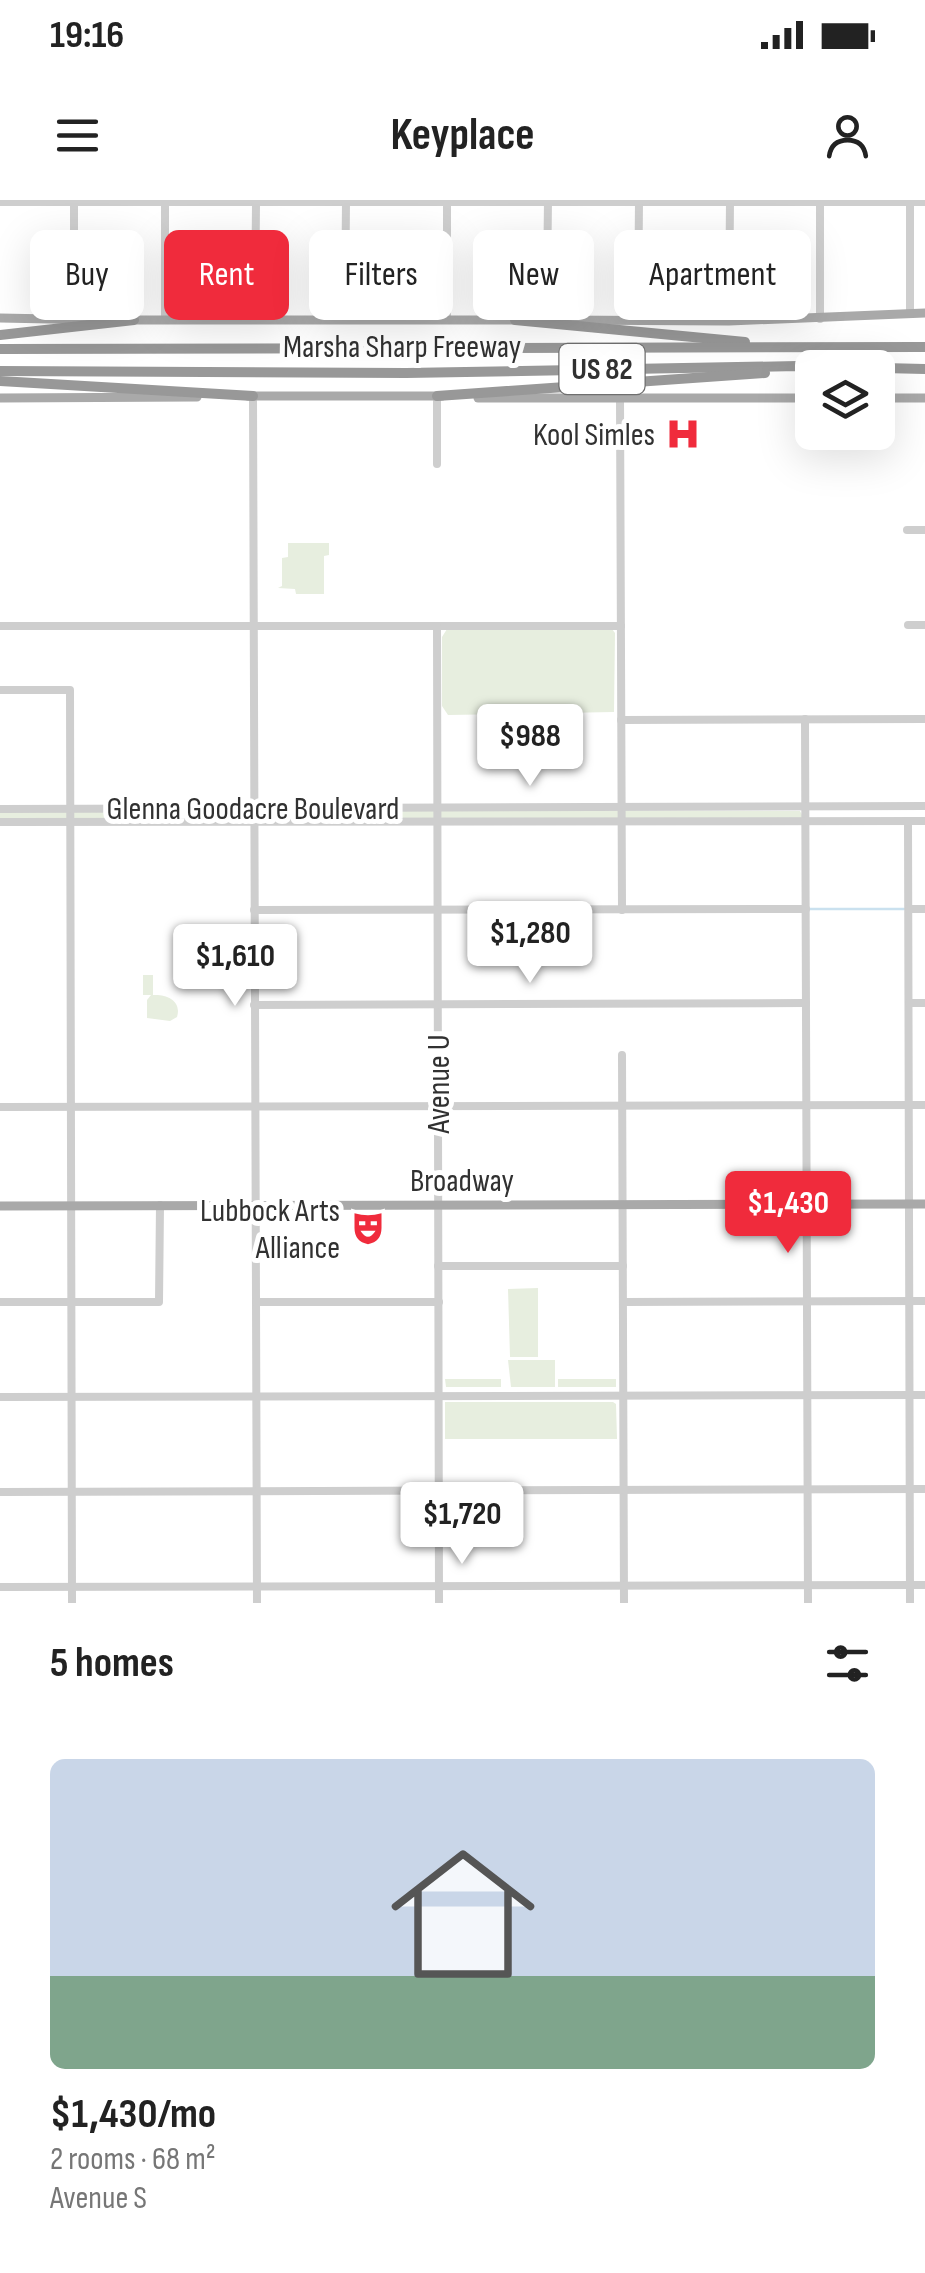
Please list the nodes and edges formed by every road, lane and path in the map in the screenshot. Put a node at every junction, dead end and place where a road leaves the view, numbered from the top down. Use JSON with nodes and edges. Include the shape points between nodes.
{"nodes":[{"id":1,"x":165,"y":201,"type":"edge"},
{"id":2,"x":346,"y":201,"type":"edge"},
{"id":3,"x":447,"y":201,"type":"edge"},
{"id":4,"x":548,"y":201,"type":"edge"},
{"id":5,"x":639,"y":201,"type":"edge"},
{"id":6,"x":730,"y":201,"type":"edge"},
{"id":7,"x":820,"y":201,"type":"edge"},
{"id":8,"x":910,"y":201,"type":"edge"},
{"id":9,"x":0,"y":202,"type":"edge"},
{"id":10,"x":74,"y":202,"type":"edge"},
{"id":11,"x":256,"y":202,"type":"edge"},
{"id":12,"x":925,"y":202,"type":"edge"},
{"id":13,"x":74,"y":230,"type":"edge"},
{"id":14,"x":165,"y":230,"type":"edge"},
{"id":15,"x":256,"y":230,"type":"edge"},
{"id":16,"x":346,"y":230,"type":"edge"},
{"id":17,"x":447,"y":230,"type":"edge"},
{"id":18,"x":548,"y":230,"type":"edge"},
{"id":19,"x":639,"y":230,"type":"edge"},
{"id":20,"x":925,"y":313,"type":"edge"},
{"id":21,"x":910,"y":314,"type":"junction"},
{"id":22,"x":0,"y":318,"type":"edge"},
{"id":23,"x":30,"y":318,"type":"edge"},
{"id":24,"x":820,"y":319,"type":"junction"},
{"id":25,"x":134,"y":320,"type":"edge"},
{"id":26,"x":515,"y":320,"type":"edge"},
{"id":27,"x":638,"y":320,"type":"edge"},
{"id":28,"x":728,"y":321,"type":"junction"},
{"id":29,"x":0,"y":336,"type":"edge"},
{"id":30,"x":925,"y":346,"type":"edge"},
{"id":31,"x":806,"y":348,"type":"junction"},
{"id":32,"x":0,"y":349,"type":"edge"},
{"id":33,"x":795,"y":366,"type":"edge"},
{"id":34,"x":795,"y":367,"type":"edge"},
{"id":35,"x":895,"y":368,"type":"edge"},
{"id":36,"x":922,"y":369,"type":"edge"},
{"id":37,"x":0,"y":371,"type":"edge"},
{"id":38,"x":0,"y":382,"type":"edge"},
{"id":39,"x":253,"y":396,"type":"junction"},
{"id":40,"x":437,"y":396,"type":"junction"},
{"id":41,"x":0,"y":398,"type":"edge"},
{"id":42,"x":620,"y":398,"type":"junction"},
{"id":43,"x":795,"y":398,"type":"edge"},
{"id":44,"x":895,"y":398,"type":"edge"},
{"id":45,"x":925,"y":398,"type":"edge"},
{"id":46,"x":437,"y":464,"type":"dead end"},
{"id":47,"x":907,"y":530,"type":"dead end"},
{"id":48,"x":925,"y":530,"type":"edge"},
{"id":49,"x":908,"y":625,"type":"dead end"},
{"id":50,"x":925,"y":625,"type":"edge"},
{"id":51,"x":0,"y":626,"type":"edge"},
{"id":52,"x":254,"y":626,"type":"junction"},
{"id":53,"x":438,"y":626,"type":"junction"},
{"id":54,"x":621,"y":626,"type":"junction"},
{"id":55,"x":0,"y":690,"type":"edge"},
{"id":56,"x":805,"y":719,"type":"junction"},
{"id":57,"x":925,"y":719,"type":"edge"},
{"id":58,"x":621,"y":720,"type":"junction"},
{"id":59,"x":806,"y":806,"type":"junction"},
{"id":60,"x":908,"y":806,"type":"junction"},
{"id":61,"x":925,"y":806,"type":"edge"},
{"id":62,"x":622,"y":807,"type":"junction"},
{"id":63,"x":254,"y":808,"type":"junction"},
{"id":64,"x":438,"y":808,"type":"junction"},
{"id":65,"x":0,"y":809,"type":"edge"},
{"id":66,"x":70,"y":809,"type":"junction"},
{"id":67,"x":806,"y":821,"type":"junction"},
{"id":68,"x":908,"y":821,"type":"junction"},
{"id":69,"x":925,"y":821,"type":"edge"},
{"id":70,"x":0,"y":822,"type":"edge"},
{"id":71,"x":70,"y":822,"type":"junction"},
{"id":72,"x":254,"y":822,"type":"junction"},
{"id":73,"x":438,"y":822,"type":"junction"},
{"id":74,"x":622,"y":822,"type":"junction"},
{"id":75,"x":806,"y":909,"type":"junction"},
{"id":76,"x":909,"y":909,"type":"junction"},
{"id":77,"x":925,"y":909,"type":"edge"},
{"id":78,"x":254,"y":910,"type":"junction"},
{"id":79,"x":438,"y":910,"type":"junction"},
{"id":80,"x":622,"y":910,"type":"junction"},
{"id":81,"x":925,"y":1003,"type":"edge"},
{"id":82,"x":806,"y":1004,"type":"junction"},
{"id":83,"x":909,"y":1004,"type":"junction"},
{"id":84,"x":438,"y":1005,"type":"junction"},
{"id":85,"x":254,"y":1006,"type":"junction"},
{"id":86,"x":622,"y":1055,"type":"dead end"},
{"id":87,"x":806,"y":1105,"type":"junction"},
{"id":88,"x":909,"y":1105,"type":"junction"},
{"id":89,"x":925,"y":1105,"type":"edge"},
{"id":90,"x":255,"y":1106,"type":"junction"},
{"id":91,"x":438,"y":1106,"type":"junction"},
{"id":92,"x":622,"y":1106,"type":"junction"},
{"id":93,"x":0,"y":1107,"type":"edge"},
{"id":94,"x":72,"y":1107,"type":"junction"},
{"id":95,"x":806,"y":1204,"type":"junction"},
{"id":96,"x":909,"y":1204,"type":"junction"},
{"id":97,"x":925,"y":1204,"type":"edge"},
{"id":98,"x":256,"y":1205,"type":"junction"},
{"id":99,"x":438,"y":1205,"type":"junction"},
{"id":100,"x":622,"y":1205,"type":"junction"},
{"id":101,"x":0,"y":1206,"type":"edge"},
{"id":102,"x":72,"y":1206,"type":"junction"},
{"id":103,"x":160,"y":1206,"type":"junction"},
{"id":104,"x":438,"y":1266,"type":"junction"},
{"id":105,"x":622,"y":1266,"type":"junction"},
{"id":106,"x":910,"y":1301,"type":"junction"},
{"id":107,"x":925,"y":1301,"type":"edge"},
{"id":108,"x":0,"y":1302,"type":"edge"},
{"id":109,"x":72,"y":1302,"type":"junction"},
{"id":110,"x":256,"y":1302,"type":"junction"},
{"id":111,"x":438,"y":1302,"type":"junction"},
{"id":112,"x":623,"y":1302,"type":"junction"},
{"id":113,"x":807,"y":1302,"type":"junction"},
{"id":114,"x":807,"y":1395,"type":"junction"},
{"id":115,"x":910,"y":1395,"type":"junction"},
{"id":116,"x":925,"y":1395,"type":"edge"},
{"id":117,"x":256,"y":1396,"type":"junction"},
{"id":118,"x":439,"y":1396,"type":"junction"},
{"id":119,"x":623,"y":1396,"type":"junction"},
{"id":120,"x":0,"y":1397,"type":"edge"},
{"id":121,"x":72,"y":1397,"type":"junction"},
{"id":122,"x":910,"y":1489,"type":"junction"},
{"id":123,"x":925,"y":1489,"type":"edge"},
{"id":124,"x":623,"y":1490,"type":"junction"},
{"id":125,"x":808,"y":1490,"type":"junction"},
{"id":126,"x":256,"y":1491,"type":"junction"},
{"id":127,"x":439,"y":1491,"type":"junction"},
{"id":128,"x":0,"y":1492,"type":"edge"},
{"id":129,"x":72,"y":1492,"type":"junction"},
{"id":130,"x":808,"y":1585,"type":"junction"},
{"id":131,"x":910,"y":1585,"type":"junction"},
{"id":132,"x":925,"y":1585,"type":"edge"},
{"id":133,"x":257,"y":1586,"type":"junction"},
{"id":134,"x":439,"y":1586,"type":"junction"},
{"id":135,"x":624,"y":1586,"type":"junction"},
{"id":136,"x":0,"y":1587,"type":"edge"},
{"id":137,"x":72,"y":1587,"type":"junction"},
{"id":138,"x":72,"y":1603,"type":"edge"},
{"id":139,"x":257,"y":1603,"type":"edge"},
{"id":140,"x":439,"y":1603,"type":"edge"},
{"id":141,"x":624,"y":1603,"type":"edge"},
{"id":142,"x":808,"y":1603,"type":"edge"},
{"id":143,"x":910,"y":1603,"type":"edge"}],
"edges":[{"from":1,"to":10,"type":"street"},
{"from":1,"to":11,"type":"street"},
{"from":1,"to":14,"type":"street"},
{"from":2,"to":3,"type":"street"},
{"from":2,"to":11,"type":"street"},
{"from":2,"to":16,"type":"street"},
{"from":3,"to":4,"type":"street"},
{"from":3,"to":17,"type":"street"},
{"from":4,"to":5,"type":"street"},
{"from":4,"to":18,"type":"street"},
{"from":5,"to":6,"type":"street"},
{"from":5,"to":19,"type":"street"},
{"from":6,"to":7,"type":"street"},
{"from":6,"to":28,"type":"street"},
{"from":7,"to":8,"type":"street"},
{"from":7,"to":24,"type":"street"},
{"from":8,"to":12,"type":"street"},
{"from":8,"to":21,"type":"street"},
{"from":9,"to":10,"type":"street"},
{"from":10,"to":13,"type":"street"},
{"from":11,"to":15,"type":"street"},
{"from":20,"to":21,"type":"main road","name":"Marsha Sharp Freeway"},
{"from":21,"to":24,"type":"main road","name":"Marsha Sharp Freeway"},
{"from":22,"to":23,"type":"main road","name":"Marsha Sharp Freeway"},
{"from":24,"to":28,"type":"main road","name":"Marsha Sharp Freeway"},
{"from":25,"to":29,"type":"highway"},
{"from":26,"to":31,"type":"highway"},
{"from":27,"to":28,"type":"main road","name":"Marsha Sharp Freeway"},
{"from":30,"to":31,"type":"highway","name":"Marsha Sharp Freeway","number":"US 82"},
{"from":31,"to":32,"type":"highway","name":"Marsha Sharp Freeway","number":"US 82"},
{"from":33,"to":37,"type":"highway","name":"Marsha Sharp Freeway","number":"US 82"},
{"from":34,"to":40,"type":"highway"},
{"from":35,"to":36,"type":"highway","name":"Marsha Sharp Freeway","number":"US 82"},
{"from":38,"to":39,"type":"highway"},
{"from":39,"to":40,"type":"main road","name":"Marsha Sharp Freeway"},
{"from":39,"to":41,"type":"main road","name":"Marsha Sharp Freeway"},
{"from":39,"to":52,"type":"street"},
{"from":40,"to":42,"type":"main road","name":"Marsha Sharp Freeway"},
{"from":40,"to":46,"type":"street"},
{"from":42,"to":43,"type":"main road","name":"Marsha Sharp Freeway"},
{"from":42,"to":54,"type":"street"},
{"from":44,"to":45,"type":"main road"},
{"from":47,"to":48,"type":"street"},
{"from":49,"to":50,"type":"street"},
{"from":51,"to":52,"type":"street"},
{"from":52,"to":53,"type":"street"},
{"from":52,"to":63,"type":"street"},
{"from":53,"to":54,"type":"street"},
{"from":53,"to":64,"type":"street","name":"Avenue U"},
{"from":54,"to":58,"type":"street"},
{"from":55,"to":66,"type":"street","via":[[70,690]]},
{"from":56,"to":57,"type":"street"},
{"from":56,"to":58,"type":"street"},
{"from":56,"to":59,"type":"street"},
{"from":58,"to":62,"type":"street"},
{"from":59,"to":60,"type":"street","name":"Glenna Goodacre Boulevard"},
{"from":59,"to":62,"type":"street","name":"Glenna Goodacre Boulevard"},
{"from":59,"to":67,"type":"street"},
{"from":60,"to":61,"type":"street","name":"Glenna Goodacre Boulevard"},
{"from":60,"to":68,"type":"street"},
{"from":62,"to":64,"type":"street","name":"Glenna Goodacre Boulevard"},
{"from":62,"to":74,"type":"street"},
{"from":63,"to":64,"type":"street","name":"Glenna Goodacre Boulevard"},
{"from":63,"to":66,"type":"street","name":"Glenna Goodacre Boulevard"},
{"from":63,"to":72,"type":"street"},
{"from":64,"to":73,"type":"street","name":"Avenue U"},
{"from":65,"to":66,"type":"street","name":"Glenna Goodacre Boulevard"},
{"from":66,"to":71,"type":"street"},
{"from":67,"to":68,"type":"street","name":"Glenna Goodacre Boulevard"},
{"from":67,"to":74,"type":"street","name":"Glenna Goodacre Boulevard"},
{"from":67,"to":75,"type":"street"},
{"from":68,"to":69,"type":"street","name":"Glenna Goodacre Boulevard"},
{"from":68,"to":76,"type":"street"},
{"from":70,"to":71,"type":"street","name":"Glenna Goodacre Boulevard"},
{"from":71,"to":72,"type":"street","name":"Glenna Goodacre Boulevard"},
{"from":71,"to":94,"type":"street"},
{"from":72,"to":73,"type":"street","name":"Glenna Goodacre Boulevard"},
{"from":72,"to":78,"type":"street"},
{"from":73,"to":74,"type":"street","name":"Glenna Goodacre Boulevard"},
{"from":73,"to":79,"type":"street","name":"Avenue U"},
{"from":74,"to":80,"type":"street"},
{"from":75,"to":80,"type":"street"},
{"from":75,"to":82,"type":"street"},
{"from":76,"to":77,"type":"street"},
{"from":76,"to":83,"type":"street"},
{"from":78,"to":79,"type":"street"},
{"from":78,"to":85,"type":"street"},
{"from":79,"to":80,"type":"street"},
{"from":79,"to":84,"type":"street","name":"Avenue U"},
{"from":81,"to":83,"type":"street"},
{"from":82,"to":84,"type":"street"},
{"from":82,"to":87,"type":"street"},
{"from":83,"to":88,"type":"street"},
{"from":84,"to":85,"type":"street"},
{"from":84,"to":91,"type":"street","name":"Avenue U"},
{"from":85,"to":90,"type":"street"},
{"from":86,"to":92,"type":"street"},
{"from":87,"to":88,"type":"street"},
{"from":87,"to":92,"type":"street"},
{"from":87,"to":95,"type":"street"},
{"from":88,"to":89,"type":"street"},
{"from":88,"to":96,"type":"street"},
{"from":90,"to":91,"type":"street"},
{"from":90,"to":94,"type":"street"},
{"from":90,"to":98,"type":"street"},
{"from":91,"to":92,"type":"street"},
{"from":91,"to":99,"type":"street","name":"Avenue U"},
{"from":92,"to":100,"type":"street"},
{"from":93,"to":94,"type":"street"},
{"from":94,"to":102,"type":"street"},
{"from":95,"to":96,"type":"main road","name":"Broadway"},
{"from":95,"to":100,"type":"main road","name":"Broadway"},
{"from":95,"to":113,"type":"street"},
{"from":96,"to":97,"type":"main road","name":"Broadway"},
{"from":96,"to":106,"type":"street"},
{"from":98,"to":99,"type":"main road","name":"Broadway"},
{"from":98,"to":103,"type":"main road","name":"Broadway"},
{"from":98,"to":110,"type":"street"},
{"from":99,"to":100,"type":"main road","name":"Broadway"},
{"from":99,"to":104,"type":"street","name":"Avenue U"},
{"from":100,"to":105,"type":"street"},
{"from":101,"to":102,"type":"main road","name":"Broadway"},
{"from":102,"to":103,"type":"main road","name":"Broadway"},
{"from":102,"to":109,"type":"street"},
{"from":103,"to":109,"type":"street","via":[[159,1302]]},
{"from":104,"to":105,"type":"street"},
{"from":104,"to":111,"type":"street","name":"Avenue U"},
{"from":105,"to":112,"type":"street"},
{"from":106,"to":107,"type":"street"},
{"from":106,"to":113,"type":"street"},
{"from":106,"to":115,"type":"street"},
{"from":108,"to":109,"type":"street"},
{"from":109,"to":121,"type":"street"},
{"from":110,"to":111,"type":"street"},
{"from":110,"to":117,"type":"street"},
{"from":111,"to":118,"type":"street","name":"Avenue U"},
{"from":112,"to":113,"type":"street"},
{"from":112,"to":119,"type":"street"},
{"from":113,"to":114,"type":"street"},
{"from":114,"to":115,"type":"street"},
{"from":114,"to":119,"type":"street"},
{"from":114,"to":125,"type":"street"},
{"from":115,"to":116,"type":"street"},
{"from":115,"to":122,"type":"street"},
{"from":117,"to":118,"type":"street"},
{"from":117,"to":121,"type":"street"},
{"from":117,"to":126,"type":"street"},
{"from":118,"to":119,"type":"street"},
{"from":118,"to":127,"type":"street","name":"Avenue U"},
{"from":119,"to":124,"type":"street"},
{"from":120,"to":121,"type":"street"},
{"from":121,"to":129,"type":"street"},
{"from":122,"to":123,"type":"street"},
{"from":122,"to":125,"type":"street"},
{"from":122,"to":131,"type":"street"},
{"from":124,"to":125,"type":"street"},
{"from":124,"to":127,"type":"street"},
{"from":124,"to":135,"type":"street"},
{"from":125,"to":130,"type":"street"},
{"from":126,"to":127,"type":"street"},
{"from":126,"to":129,"type":"street"},
{"from":126,"to":133,"type":"street"},
{"from":127,"to":134,"type":"street","name":"Avenue U"},
{"from":128,"to":129,"type":"street"},
{"from":129,"to":137,"type":"street"},
{"from":130,"to":131,"type":"street"},
{"from":130,"to":135,"type":"street"},
{"from":130,"to":142,"type":"street"},
{"from":131,"to":132,"type":"street"},
{"from":131,"to":143,"type":"street"},
{"from":133,"to":134,"type":"street"},
{"from":133,"to":137,"type":"street"},
{"from":133,"to":139,"type":"street"},
{"from":134,"to":135,"type":"street"},
{"from":134,"to":140,"type":"street","name":"Avenue U"},
{"from":135,"to":141,"type":"street"},
{"from":136,"to":137,"type":"street"},
{"from":137,"to":138,"type":"street"}]}
